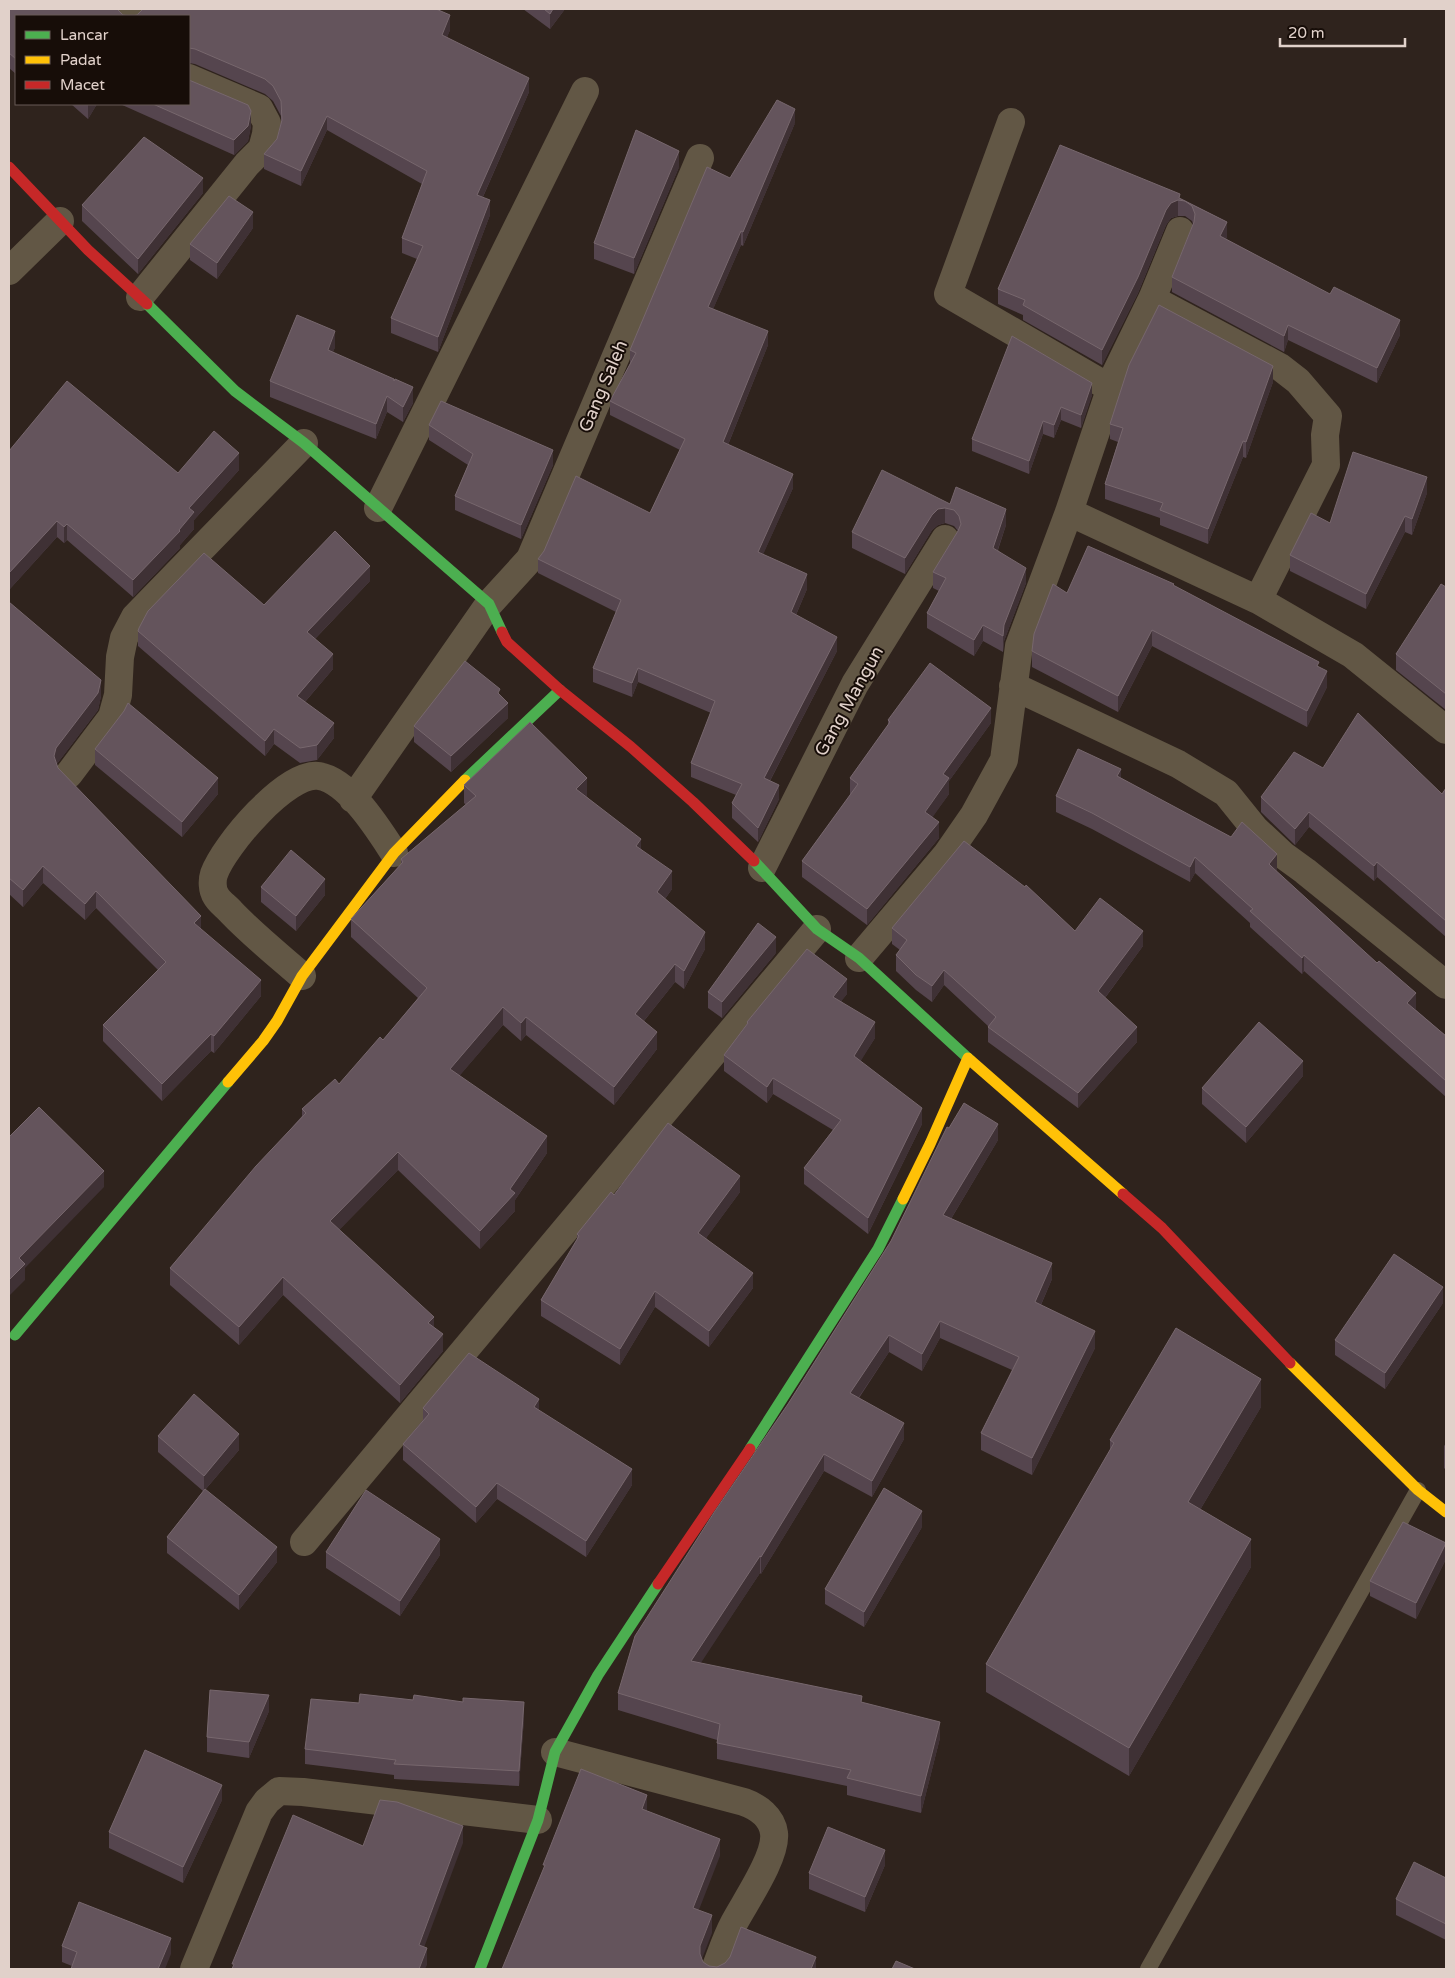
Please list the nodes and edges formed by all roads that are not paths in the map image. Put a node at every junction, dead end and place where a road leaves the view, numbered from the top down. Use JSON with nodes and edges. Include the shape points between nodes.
{"nodes":[{"id":1,"x":190,"y":78,"type":"edge"},
{"id":2,"x":585,"y":91,"type":"dead end"},
{"id":3,"x":1010,"y":122,"type":"dead end"},
{"id":4,"x":700,"y":158,"type":"dead end"},
{"id":5,"x":9,"y":167,"type":"edge"},
{"id":6,"x":60,"y":221,"type":"junction"},
{"id":7,"x":1180,"y":231,"type":"dead end"},
{"id":8,"x":9,"y":271,"type":"edge"},
{"id":9,"x":140,"y":298,"type":"junction"},
{"id":10,"x":1152,"y":299,"type":"junction"},
{"id":11,"x":1110,"y":388,"type":"junction"},
{"id":12,"x":304,"y":443,"type":"junction"},
{"id":13,"x":378,"y":508,"type":"junction"},
{"id":14,"x":1069,"y":512,"type":"junction"},
{"id":15,"x":944,"y":539,"type":"dead end"},
{"id":16,"x":1258,"y":600,"type":"junction"},
{"id":17,"x":490,"y":604,"type":"junction"},
{"id":18,"x":1013,"y":686,"type":"junction"},
{"id":19,"x":560,"y":690,"type":"junction"},
{"id":20,"x":1446,"y":730,"type":"edge"},
{"id":21,"x":69,"y":774,"type":"dead end"},
{"id":22,"x":353,"y":799,"type":"junction"},
{"id":23,"x":394,"y":853,"type":"junction"},
{"id":24,"x":762,"y":868,"type":"junction"},
{"id":25,"x":817,"y":929,"type":"junction"},
{"id":26,"x":859,"y":958,"type":"junction"},
{"id":27,"x":302,"y":976,"type":"junction"},
{"id":28,"x":1446,"y":985,"type":"edge"},
{"id":29,"x":968,"y":1058,"type":"junction"},
{"id":30,"x":15,"y":1335,"type":"dead end"},
{"id":31,"x":1418,"y":1490,"type":"junction"},
{"id":32,"x":1446,"y":1512,"type":"edge"},
{"id":33,"x":304,"y":1542,"type":"dead end"},
{"id":34,"x":555,"y":1752,"type":"junction"},
{"id":35,"x":538,"y":1820,"type":"junction"},
{"id":36,"x":194,"y":1969,"type":"edge"},
{"id":37,"x":480,"y":1969,"type":"edge"},
{"id":38,"x":714,"y":1969,"type":"edge"},
{"id":39,"x":1148,"y":1969,"type":"edge"}],
"edges":[{"from":1,"to":9,"type":"street","via":[[260,108],[267,123],[266,134],[262,148]]},
{"from":2,"to":13,"type":"street"},
{"from":3,"to":11,"type":"street","via":[[948,294]]},
{"from":4,"to":17,"type":"street","name":"Gang Saleh","via":[[530,558]]},
{"from":5,"to":6,"type":"street"},
{"from":6,"to":8,"type":"street"},
{"from":6,"to":9,"type":"street"},
{"from":7,"to":10,"type":"street"},
{"from":9,"to":12,"type":"street","via":[[235,391]]},
{"from":10,"to":11,"type":"street"},
{"from":10,"to":16,"type":"street","via":[[1280,367],[1298,381],[1328,416],[1326,465]]},
{"from":11,"to":14,"type":"street"},
{"from":12,"to":13,"type":"street"},
{"from":12,"to":21,"type":"street","via":[[135,617],[124,638],[112,717]]},
{"from":13,"to":17,"type":"street"},
{"from":14,"to":16,"type":"street"},
{"from":14,"to":18,"type":"street","via":[[1019,646]]},
{"from":15,"to":24,"type":"street","name":"Gang Mangun","via":[[855,684]]},
{"from":16,"to":20,"type":"street","via":[[1353,655]]},
{"from":17,"to":19,"type":"street","via":[[507,642]]},
{"from":17,"to":22,"type":"street","name":"Gang Saleh"},
{"from":18,"to":26,"type":"street","via":[[1004,760],[974,815],[948,854]]},
{"from":18,"to":28,"type":"street","via":[[1178,764],[1226,792],[1255,829],[1282,855]]},
{"from":19,"to":23,"type":"street","via":[[439,805]]},
{"from":19,"to":24,"type":"street","via":[[631,747]]},
{"from":22,"to":23,"type":"street","via":[[369,815]]},
{"from":22,"to":27,"type":"street","via":[[328,779],[317,776],[302,780],[268,802],[234,840],[214,874],[216,896]]},
{"from":23,"to":27,"type":"street"},
{"from":24,"to":25,"type":"street"},
{"from":25,"to":26,"type":"street"},
{"from":25,"to":33,"type":"street"},
{"from":26,"to":29,"type":"street"},
{"from":27,"to":30,"type":"street","via":[[263,1040]]},
{"from":29,"to":31,"type":"street","via":[[1162,1228],[1275,1348]]},
{"from":29,"to":34,"type":"street","via":[[878,1249],[776,1412],[598,1675]]},
{"from":31,"to":32,"type":"street"},
{"from":31,"to":39,"type":"lane"},
{"from":34,"to":35,"type":"street"},
{"from":34,"to":38,"type":"street","via":[[754,1805],[769,1820],[774,1834],[771,1855],[733,1925]]},
{"from":35,"to":36,"type":"street","via":[[279,1791],[259,1812]]},
{"from":35,"to":37,"type":"street"}]}
